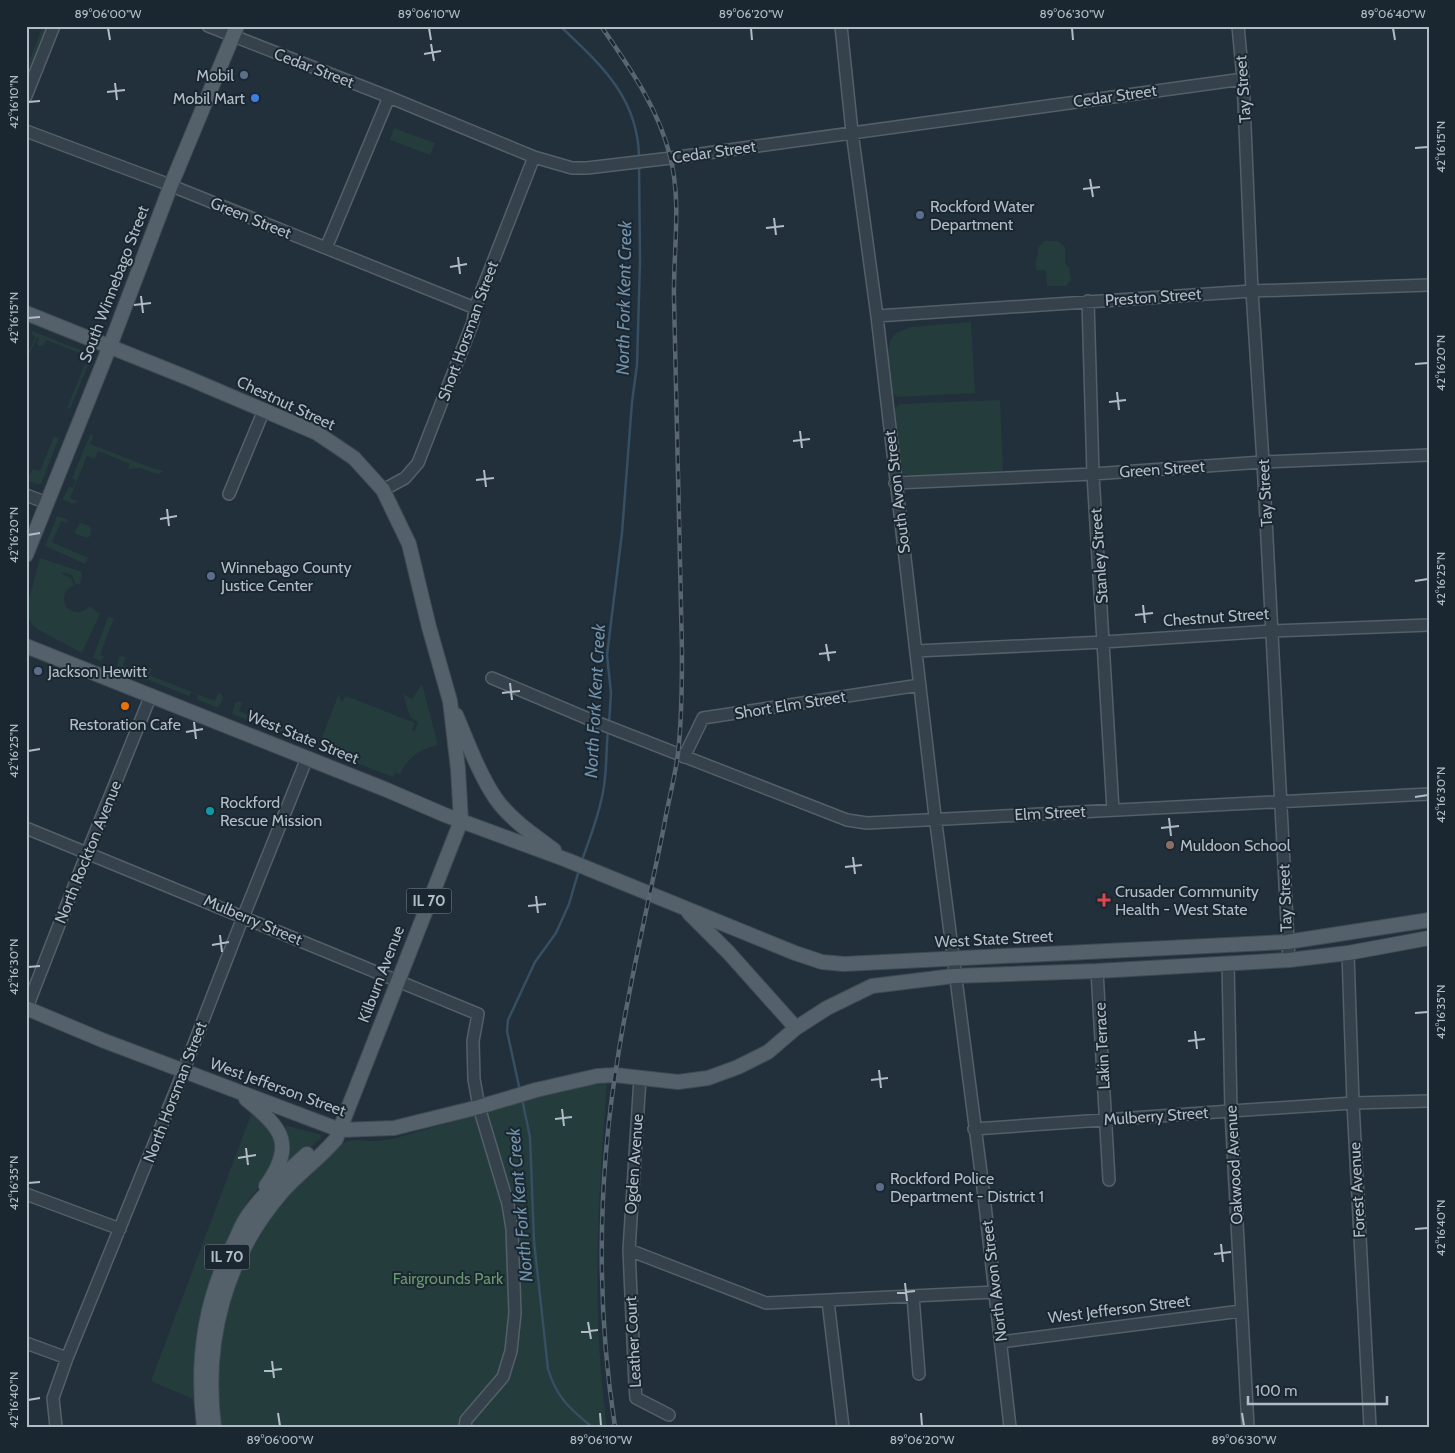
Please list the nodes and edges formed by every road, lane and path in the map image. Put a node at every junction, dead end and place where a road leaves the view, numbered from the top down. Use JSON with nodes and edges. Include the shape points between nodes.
{"nodes":[{"id":1,"x":54,"y":26,"type":"edge"},
{"id":2,"x":208,"y":26,"type":"edge"},
{"id":3,"x":840,"y":26,"type":"edge"},
{"id":4,"x":1238,"y":26,"type":"edge"},
{"id":5,"x":235,"y":31,"type":"edge"},
{"id":6,"x":1243,"y":79,"type":"junction"},
{"id":7,"x":26,"y":96,"type":"edge"},
{"id":8,"x":389,"y":96,"type":"junction"},
{"id":9,"x":26,"y":131,"type":"edge"},
{"id":10,"x":852,"y":132,"type":"junction"},
{"id":11,"x":534,"y":157,"type":"junction"},
{"id":12,"x":171,"y":185,"type":"junction"},
{"id":13,"x":326,"y":248,"type":"junction"},
{"id":14,"x":1429,"y":284,"type":"edge"},
{"id":15,"x":1252,"y":291,"type":"junction"},
{"id":16,"x":1088,"y":301,"type":"junction"},
{"id":17,"x":475,"y":308,"type":"junction"},
{"id":18,"x":26,"y":313,"type":"edge"},
{"id":19,"x":877,"y":316,"type":"junction"},
{"id":20,"x":110,"y":346,"type":"junction"},
{"id":21,"x":264,"y":410,"type":"junction"},
{"id":22,"x":1429,"y":455,"type":"edge"},
{"id":23,"x":1263,"y":462,"type":"junction"},
{"id":24,"x":1093,"y":474,"type":"junction"},
{"id":25,"x":895,"y":483,"type":"junction"},
{"id":26,"x":383,"y":490,"type":"junction"},
{"id":27,"x":229,"y":494,"type":"dead end"},
{"id":28,"x":26,"y":495,"type":"edge"},
{"id":29,"x":47,"y":503,"type":"junction"},
{"id":30,"x":26,"y":556,"type":"edge"},
{"id":31,"x":1429,"y":625,"type":"edge"},
{"id":32,"x":429,"y":627,"type":"joint"},
{"id":33,"x":1272,"y":630,"type":"junction"},
{"id":34,"x":1104,"y":642,"type":"junction"},
{"id":35,"x":26,"y":646,"type":"edge"},
{"id":36,"x":916,"y":651,"type":"junction"},
{"id":37,"x":492,"y":678,"type":"dead end"},
{"id":38,"x":920,"y":685,"type":"junction"},
{"id":39,"x":151,"y":695,"type":"junction"},
{"id":40,"x":450,"y":701,"type":"junction"},
{"id":41,"x":684,"y":757,"type":"junction"},
{"id":42,"x":307,"y":758,"type":"junction"},
{"id":43,"x":1429,"y":794,"type":"edge"},
{"id":44,"x":1281,"y":801,"type":"junction"},
{"id":45,"x":1113,"y":810,"type":"junction"},
{"id":46,"x":935,"y":819,"type":"junction"},
{"id":47,"x":461,"y":821,"type":"junction"},
{"id":48,"x":26,"y":828,"type":"edge"},
{"id":49,"x":87,"y":853,"type":"junction"},
{"id":50,"x":572,"y":863,"type":"junction"},
{"id":51,"x":685,"y":909,"type":"junction"},
{"id":52,"x":243,"y":916,"type":"junction"},
{"id":53,"x":1429,"y":920,"type":"edge"},
{"id":54,"x":1429,"y":938,"type":"edge"},
{"id":55,"x":1287,"y":942,"type":"junction"},
{"id":56,"x":1348,"y":953,"type":"junction"},
{"id":57,"x":952,"y":958,"type":"junction"},
{"id":58,"x":1289,"y":960,"type":"junction"},
{"id":59,"x":1228,"y":963,"type":"junction"},
{"id":60,"x":1097,"y":971,"type":"junction"},
{"id":61,"x":954,"y":976,"type":"junction"},
{"id":62,"x":398,"y":980,"type":"junction"},
{"id":63,"x":26,"y":1009,"type":"edge"},
{"id":64,"x":796,"y":1028,"type":"junction"},
{"id":65,"x":184,"y":1071,"type":"junction"},
{"id":66,"x":640,"y":1078,"type":"junction"},
{"id":67,"x":236,"y":1090,"type":"junction"},
{"id":68,"x":1429,"y":1101,"type":"edge"},
{"id":69,"x":1353,"y":1103,"type":"junction"},
{"id":70,"x":479,"y":1107,"type":"junction"},
{"id":71,"x":1231,"y":1111,"type":"junction"},
{"id":72,"x":1106,"y":1119,"type":"junction"},
{"id":73,"x":974,"y":1129,"type":"junction"},
{"id":74,"x":340,"y":1130,"type":"junction"},
{"id":75,"x":1109,"y":1180,"type":"dead end"},
{"id":76,"x":26,"y":1194,"type":"edge"},
{"id":77,"x":247,"y":1216,"type":"junction"},
{"id":78,"x":120,"y":1229,"type":"junction"},
{"id":79,"x":629,"y":1250,"type":"junction"},
{"id":80,"x":995,"y":1292,"type":"junction"},
{"id":81,"x":912,"y":1296,"type":"junction"},
{"id":82,"x":828,"y":1301,"type":"junction"},
{"id":83,"x":1241,"y":1312,"type":"junction"},
{"id":84,"x":1001,"y":1342,"type":"junction"},
{"id":85,"x":26,"y":1343,"type":"edge"},
{"id":86,"x":67,"y":1358,"type":"junction"},
{"id":87,"x":919,"y":1374,"type":"dead end"},
{"id":88,"x":668,"y":1415,"type":"dead end"},
{"id":89,"x":56,"y":1427,"type":"edge"},
{"id":90,"x":204,"y":1427,"type":"edge"},
{"id":91,"x":214,"y":1427,"type":"edge"},
{"id":92,"x":465,"y":1427,"type":"edge"},
{"id":93,"x":843,"y":1427,"type":"edge"},
{"id":94,"x":1010,"y":1427,"type":"edge"},
{"id":95,"x":1248,"y":1427,"type":"edge"},
{"id":96,"x":1370,"y":1427,"type":"edge"}],
"edges":[{"from":1,"to":7,"type":"street"},
{"from":2,"to":5,"type":"street","name":"Cedar Street"},
{"from":3,"to":10,"type":"street","name":"South Avon Street"},
{"from":4,"to":6,"type":"street","name":"Tay Street"},
{"from":5,"to":8,"type":"street","name":"Cedar Street"},
{"from":5,"to":12,"type":"main road","name":"South Winnebago Street"},
{"from":6,"to":10,"type":"street","name":"Cedar Street"},
{"from":6,"to":15,"type":"street","name":"Tay Street"},
{"from":8,"to":11,"type":"street","name":"Cedar Street"},
{"from":8,"to":13,"type":"street"},
{"from":9,"to":12,"type":"street","name":"Green Street"},
{"from":10,"to":11,"type":"street","name":"Cedar Street","via":[[587,168],[572,168]]},
{"from":10,"to":19,"type":"street","name":"South Avon Street"},
{"from":11,"to":17,"type":"street","name":"Short Horsman Street"},
{"from":12,"to":13,"type":"street","name":"Green Street"},
{"from":12,"to":20,"type":"main road","name":"South Winnebago Street"},
{"from":13,"to":17,"type":"street","name":"Green Street"},
{"from":14,"to":15,"type":"street","name":"Preston Street"},
{"from":15,"to":16,"type":"street","name":"Preston Street"},
{"from":15,"to":23,"type":"street","name":"Tay Street"},
{"from":16,"to":19,"type":"street","name":"Preston Street"},
{"from":16,"to":24,"type":"street","name":"Stanley Street"},
{"from":17,"to":26,"type":"street","name":"Short Horsman Street","via":[[473,322],[418,463],[405,478]]},
{"from":18,"to":20,"type":"main road","name":"Chestnut Street"},
{"from":19,"to":25,"type":"street","name":"South Avon Street"},
{"from":20,"to":21,"type":"main road","name":"Chestnut Street"},
{"from":20,"to":29,"type":"main road","name":"South Winnebago Street"},
{"from":21,"to":26,"type":"main road","name":"Chestnut Street","via":[[317,433],[354,458]]},
{"from":21,"to":27,"type":"street"},
{"from":22,"to":23,"type":"street","name":"Green Street"},
{"from":23,"to":24,"type":"street","name":"Green Street"},
{"from":23,"to":33,"type":"street","name":"Tay Street"},
{"from":24,"to":25,"type":"street","name":"Green Street"},
{"from":24,"to":34,"type":"street","name":"Stanley Street"},
{"from":25,"to":36,"type":"street","name":"South Avon Street"},
{"from":26,"to":32,"type":"main road","name":"Chestnut Street","via":[[409,544]]},
{"from":28,"to":29,"type":"street"},
{"from":29,"to":30,"type":"main road","name":"South Winnebago Street"},
{"from":31,"to":33,"type":"street","name":"Chestnut Street"},
{"from":32,"to":40,"type":"main road","name":"Kilburn Avenue"},
{"from":33,"to":34,"type":"street","name":"Chestnut Street"},
{"from":33,"to":44,"type":"street","name":"Tay Street"},
{"from":34,"to":36,"type":"street","name":"Chestnut Street"},
{"from":34,"to":45,"type":"street","name":"Stanley Street"},
{"from":35,"to":39,"type":"main road","name":"West State Street"},
{"from":36,"to":38,"type":"street","name":"South Avon Street"},
{"from":37,"to":41,"type":"street","name":"Elm Street"},
{"from":38,"to":41,"type":"street","name":"Short Elm Street","via":[[703,718]]},
{"from":38,"to":46,"type":"street","name":"South Avon Street"},
{"from":39,"to":42,"type":"main road","name":"West State Street"},
{"from":39,"to":49,"type":"street","name":"North Rockton Avenue"},
{"from":40,"to":47,"type":"main road","name":"Kilburn Avenue"},
{"from":40,"to":50,"type":"main road","via":[[497,801],[517,823]]},
{"from":41,"to":46,"type":"street","name":"Elm Street","via":[[847,820],[867,823]]},
{"from":42,"to":47,"type":"main road","name":"West State Street"},
{"from":42,"to":52,"type":"street","name":"North Horsman Street"},
{"from":43,"to":44,"type":"street","name":"Elm Street"},
{"from":44,"to":45,"type":"street","name":"Elm Street"},
{"from":44,"to":55,"type":"street","name":"Tay Street"},
{"from":45,"to":46,"type":"street","name":"Elm Street"},
{"from":46,"to":57,"type":"street","name":"South Avon Street"},
{"from":47,"to":50,"type":"main road","name":"West State Street"},
{"from":47,"to":62,"type":"main road","name":"Kilburn Avenue","number":"IL 70"},
{"from":48,"to":49,"type":"street","name":"Mulberry Street"},
{"from":49,"to":52,"type":"street","name":"Mulberry Street"},
{"from":49,"to":63,"type":"street","name":"North Rockton Avenue"},
{"from":50,"to":51,"type":"main road","name":"West State Street"},
{"from":51,"to":57,"type":"main road","name":"West State Street","via":[[822,962],[844,964]]},
{"from":51,"to":64,"type":"main road"},
{"from":52,"to":62,"type":"street","name":"Mulberry Street"},
{"from":52,"to":65,"type":"street","name":"North Horsman Street"},
{"from":53,"to":55,"type":"main road","name":"West State Street"},
{"from":54,"to":56,"type":"main road"},
{"from":55,"to":57,"type":"main road","name":"West State Street"},
{"from":55,"to":58,"type":"street","name":"Tay Street"},
{"from":56,"to":58,"type":"main road"},
{"from":56,"to":69,"type":"street","name":"Forest Avenue"},
{"from":57,"to":61,"type":"street","name":"North Avon Street"},
{"from":58,"to":59,"type":"main road"},
{"from":59,"to":60,"type":"main road"},
{"from":59,"to":71,"type":"street","name":"Oakwood Avenue"},
{"from":60,"to":61,"type":"main road"},
{"from":60,"to":72,"type":"street","name":"Lakin Terrace"},
{"from":61,"to":64,"type":"main road","via":[[872,986],[827,1008]]},
{"from":61,"to":73,"type":"street","name":"North Avon Street"},
{"from":62,"to":70,"type":"street","name":"Mulberry Street","via":[[478,1014],[473,1063]]},
{"from":62,"to":74,"type":"main road","name":"Kilburn Avenue","number":"IL 70"},
{"from":63,"to":65,"type":"main road","name":"West Jefferson Street"},
{"from":64,"to":66,"type":"main road","name":"West Jefferson Street","via":[[768,1052],[708,1078],[678,1082]]},
{"from":65,"to":67,"type":"main road","name":"West Jefferson Street"},
{"from":65,"to":78,"type":"street","name":"North Horsman Street"},
{"from":66,"to":70,"type":"main road","name":"West Jefferson Street","via":[[597,1076]]},
{"from":66,"to":79,"type":"street","name":"Ogden Avenue"},
{"from":67,"to":74,"type":"main road","name":"West Jefferson Street"},
{"from":67,"to":77,"type":"main road","via":[[270,1119],[279,1132],[283,1149],[281,1161]]},
{"from":68,"to":69,"type":"street","name":"Mulberry Street"},
{"from":69,"to":71,"type":"street","name":"Mulberry Street"},
{"from":69,"to":96,"type":"street","name":"Forest Avenue"},
{"from":70,"to":74,"type":"main road","name":"West Jefferson Street","via":[[394,1128]]},
{"from":70,"to":92,"type":"street","via":[[504,1189],[512,1229],[514,1336],[503,1377],[466,1420]]},
{"from":71,"to":72,"type":"street","name":"Mulberry Street"},
{"from":71,"to":83,"type":"street","name":"Oakwood Avenue"},
{"from":72,"to":73,"type":"street","name":"Mulberry Street"},
{"from":72,"to":75,"type":"street","name":"Lakin Terrace"},
{"from":73,"to":80,"type":"street","name":"North Avon Street"},
{"from":74,"to":77,"type":"main road","number":"IL 70","via":[[296,1164]]},
{"from":74,"to":91,"type":"main road","name":"Kilburn Avenue","number":"IL 70","via":[[327,1149],[264,1214],[228,1282],[213,1348]]},
{"from":76,"to":78,"type":"street"},
{"from":77,"to":90,"type":"main road","number":"IL 70","via":[[224,1262],[205,1326],[200,1363]]},
{"from":78,"to":86,"type":"street","name":"North Horsman Street"},
{"from":79,"to":82,"type":"street","via":[[766,1303]]},
{"from":79,"to":88,"type":"street","name":"Leather Court","via":[[636,1398]]},
{"from":80,"to":81,"type":"street"},
{"from":80,"to":84,"type":"street","name":"North Avon Street"},
{"from":81,"to":82,"type":"street"},
{"from":81,"to":87,"type":"street"},
{"from":82,"to":93,"type":"street"},
{"from":83,"to":84,"type":"street","name":"West Jefferson Street"},
{"from":83,"to":95,"type":"street","name":"Oakwood Avenue"},
{"from":84,"to":94,"type":"street","name":"North Avon Street"},
{"from":85,"to":86,"type":"street"},
{"from":86,"to":89,"type":"street","name":"North Horsman Street","via":[[53,1398]]}]}
